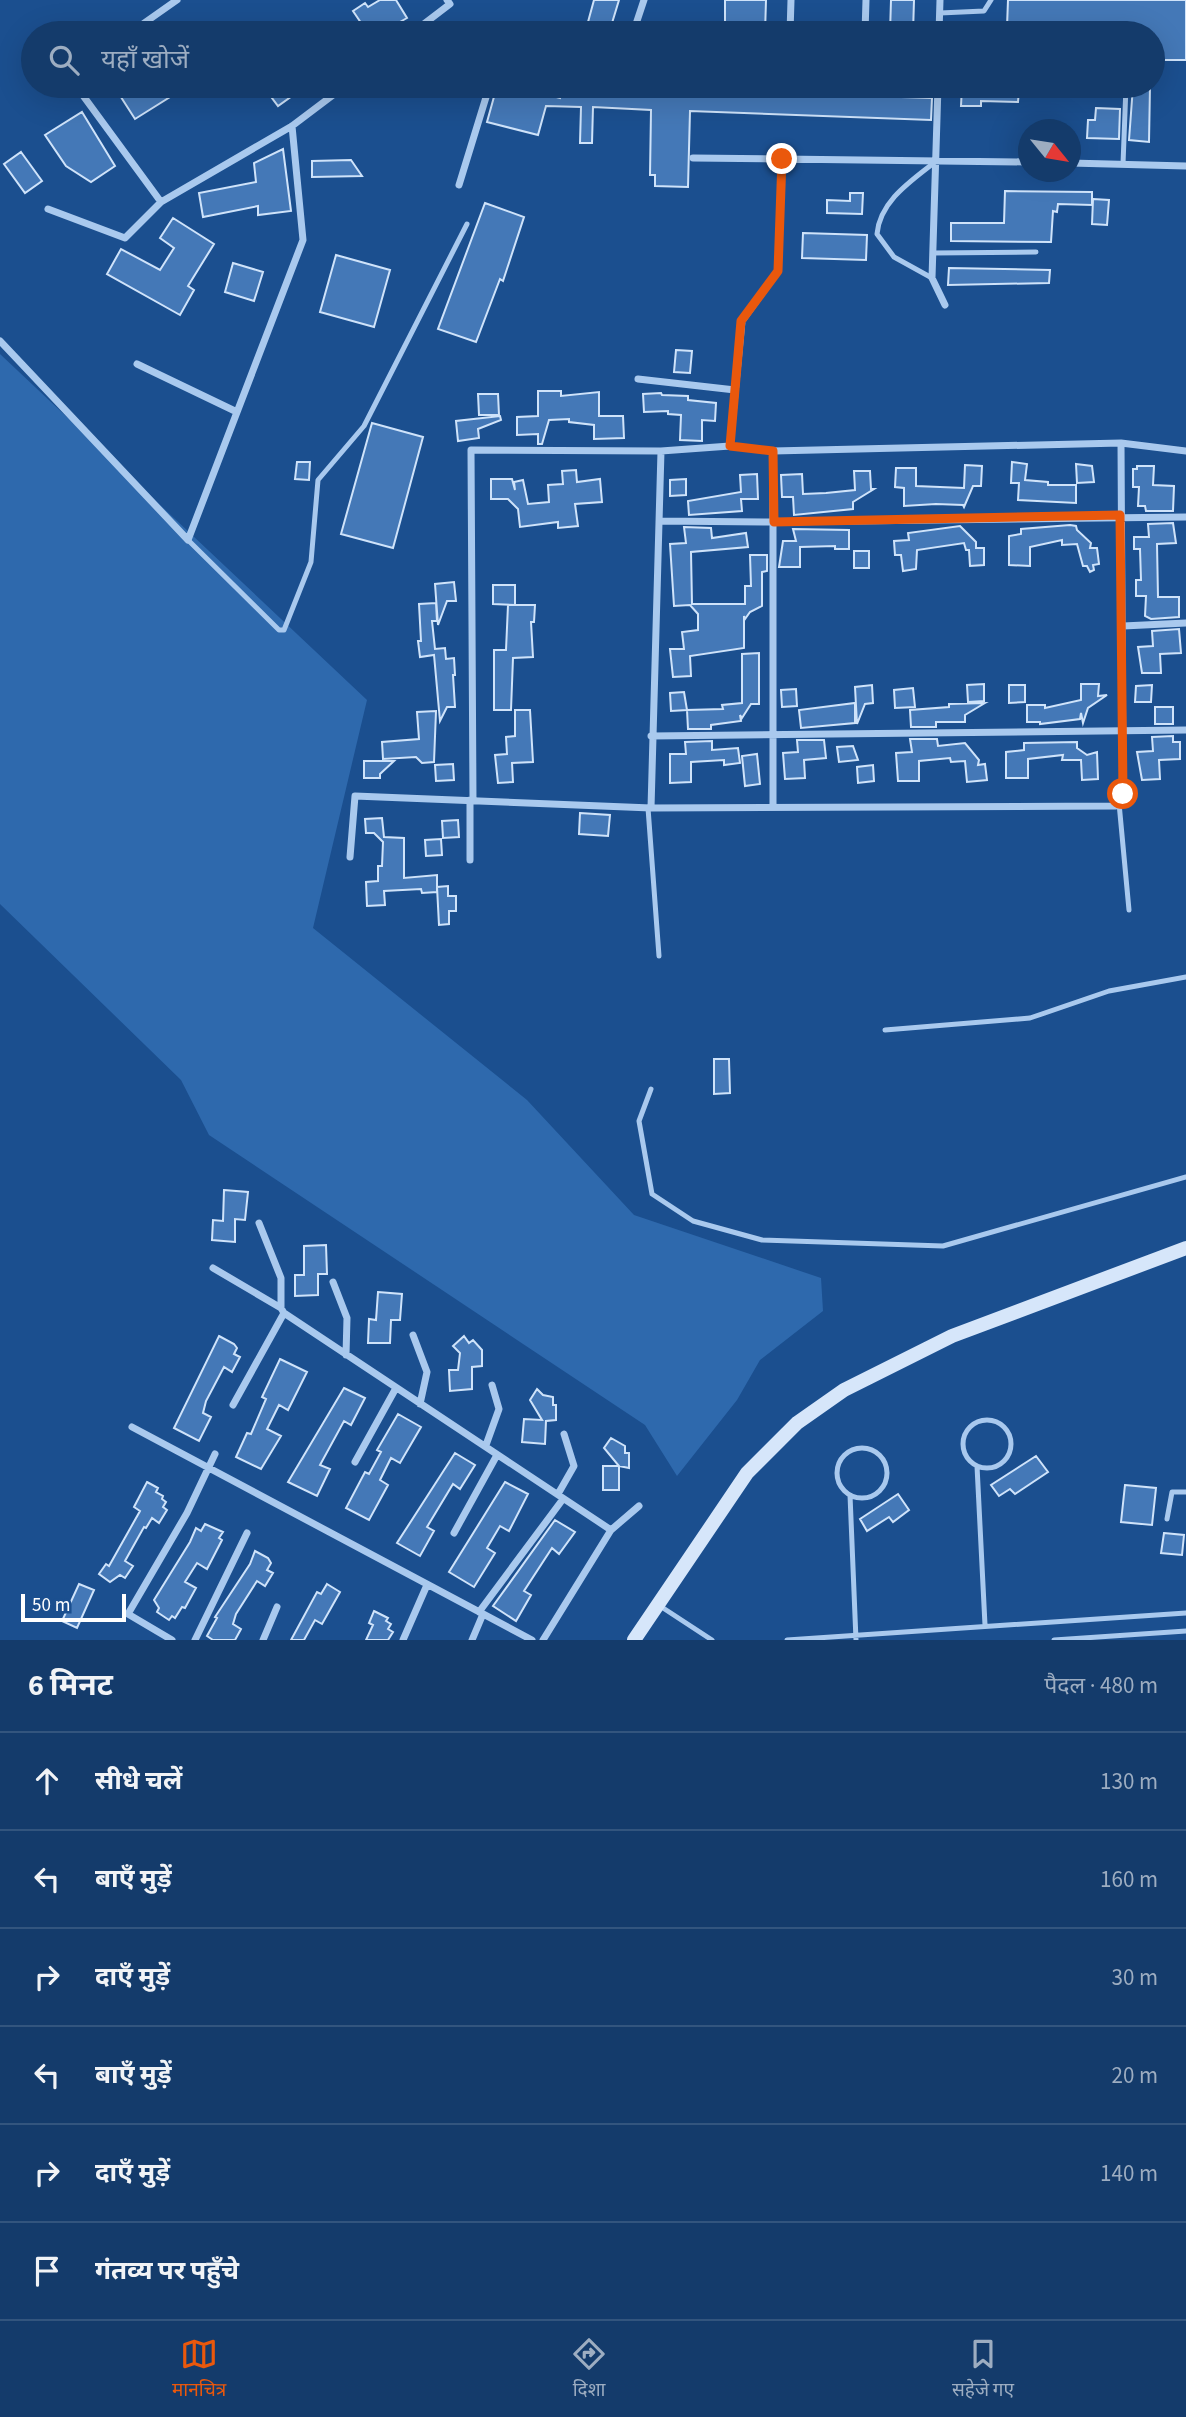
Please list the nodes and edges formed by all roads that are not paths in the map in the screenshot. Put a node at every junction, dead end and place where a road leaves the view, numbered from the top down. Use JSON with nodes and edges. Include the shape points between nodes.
{"nodes":[{"id":1,"x":177,"y":0,"type":"edge"},
{"id":2,"x":447,"y":0,"type":"edge"},
{"id":3,"x":644,"y":0,"type":"edge"},
{"id":4,"x":791,"y":0,"type":"edge"},
{"id":5,"x":866,"y":0,"type":"edge"},
{"id":6,"x":940,"y":0,"type":"edge"},
{"id":7,"x":991,"y":0,"type":"edge"},
{"id":8,"x":940,"y":13,"type":"junction"},
{"id":9,"x":147,"y":21,"type":"edge"},
{"id":10,"x":430,"y":21,"type":"edge"},
{"id":11,"x":637,"y":21,"type":"edge"},
{"id":12,"x":790,"y":21,"type":"edge"},
{"id":13,"x":866,"y":21,"type":"edge"},
{"id":14,"x":940,"y":21,"type":"edge"},
{"id":15,"x":85,"y":98,"type":"edge"},
{"id":16,"x":329,"y":98,"type":"edge"},
{"id":17,"x":486,"y":98,"type":"edge"},
{"id":18,"x":938,"y":98,"type":"edge"},
{"id":19,"x":1126,"y":98,"type":"edge"},
{"id":20,"x":292,"y":126,"type":"junction"},
{"id":21,"x":693,"y":158,"type":"dead end"},
{"id":22,"x":782,"y":159,"type":"junction"},
{"id":23,"x":937,"y":160,"type":"junction"},
{"id":24,"x":1018,"y":162,"type":"edge"},
{"id":25,"x":1081,"y":163,"type":"edge"},
{"id":26,"x":1123,"y":164,"type":"junction"},
{"id":27,"x":1186,"y":166,"type":"edge"},
{"id":28,"x":460,"y":185,"type":"dead end"},
{"id":29,"x":161,"y":202,"type":"junction"},
{"id":30,"x":48,"y":209,"type":"dead end"},
{"id":31,"x":467,"y":224,"type":"dead end"},
{"id":32,"x":1036,"y":252,"type":"dead end"},
{"id":33,"x":933,"y":253,"type":"junction"},
{"id":34,"x":932,"y":278,"type":"junction"},
{"id":35,"x":945,"y":304,"type":"dead end"},
{"id":36,"x":0,"y":341,"type":"edge"},
{"id":37,"x":137,"y":364,"type":"dead end"},
{"id":38,"x":638,"y":379,"type":"dead end"},
{"id":39,"x":735,"y":390,"type":"junction"},
{"id":40,"x":237,"y":412,"type":"junction"},
{"id":41,"x":1121,"y":443,"type":"junction"},
{"id":42,"x":730,"y":446,"type":"junction"},
{"id":43,"x":662,"y":451,"type":"junction"},
{"id":44,"x":773,"y":451,"type":"junction"},
{"id":45,"x":1186,"y":451,"type":"edge"},
{"id":46,"x":1120,"y":515,"type":"junction"},
{"id":47,"x":1186,"y":517,"type":"edge"},
{"id":48,"x":659,"y":521,"type":"junction"},
{"id":49,"x":774,"y":522,"type":"junction"},
{"id":50,"x":188,"y":540,"type":"junction"},
{"id":51,"x":1186,"y":623,"type":"edge"},
{"id":52,"x":1123,"y":626,"type":"junction"},
{"id":53,"x":1123,"y":730,"type":"junction"},
{"id":54,"x":1186,"y":730,"type":"edge"},
{"id":55,"x":772,"y":735,"type":"junction"},
{"id":56,"x":651,"y":736,"type":"junction"},
{"id":57,"x":471,"y":800,"type":"junction"},
{"id":58,"x":1119,"y":803,"type":"junction"},
{"id":59,"x":773,"y":806,"type":"junction"},
{"id":60,"x":649,"y":808,"type":"junction"},
{"id":61,"x":350,"y":857,"type":"dead end"},
{"id":62,"x":470,"y":860,"type":"dead end"},
{"id":63,"x":1129,"y":910,"type":"dead end"},
{"id":64,"x":659,"y":957,"type":"dead end"},
{"id":65,"x":1186,"y":977,"type":"edge"},
{"id":66,"x":885,"y":1030,"type":"dead end"},
{"id":67,"x":652,"y":1089,"type":"dead end"},
{"id":68,"x":1186,"y":1177,"type":"edge"},
{"id":69,"x":259,"y":1223,"type":"dead end"},
{"id":70,"x":1186,"y":1248,"type":"edge"},
{"id":71,"x":213,"y":1268,"type":"dead end"},
{"id":72,"x":333,"y":1282,"type":"dead end"},
{"id":73,"x":283,"y":1311,"type":"junction"},
{"id":74,"x":413,"y":1335,"type":"dead end"},
{"id":75,"x":346,"y":1355,"type":"junction"},
{"id":76,"x":492,"y":1385,"type":"dead end"},
{"id":77,"x":396,"y":1388,"type":"junction"},
{"id":78,"x":233,"y":1405,"type":"dead end"},
{"id":79,"x":420,"y":1405,"type":"junction"},
{"id":80,"x":132,"y":1427,"type":"dead end"},
{"id":81,"x":564,"y":1434,"type":"dead end"},
{"id":82,"x":486,"y":1445,"type":"junction"},
{"id":83,"x":215,"y":1454,"type":"dead end"},
{"id":84,"x":497,"y":1455,"type":"junction"},
{"id":85,"x":355,"y":1462,"type":"dead end"},
{"id":86,"x":977,"y":1466,"type":"junction"},
{"id":87,"x":208,"y":1468,"type":"junction"},
{"id":88,"x":1186,"y":1492,"type":"edge"},
{"id":89,"x":850,"y":1495,"type":"junction"},
{"id":90,"x":561,"y":1497,"type":"junction"},
{"id":91,"x":639,"y":1506,"type":"dead end"},
{"id":92,"x":1167,"y":1519,"type":"dead end"},
{"id":93,"x":611,"y":1530,"type":"junction"},
{"id":94,"x":247,"y":1533,"type":"dead end"},
{"id":95,"x":454,"y":1533,"type":"dead end"},
{"id":96,"x":427,"y":1585,"type":"junction"},
{"id":97,"x":657,"y":1605,"type":"junction"},
{"id":98,"x":277,"y":1607,"type":"dead end"},
{"id":99,"x":481,"y":1613,"type":"junction"},
{"id":100,"x":1186,"y":1613,"type":"edge"},
{"id":101,"x":985,"y":1625,"type":"junction"},
{"id":102,"x":1186,"y":1631,"type":"edge"},
{"id":103,"x":856,"y":1637,"type":"edge"},
{"id":104,"x":172,"y":1640,"type":"edge"},
{"id":105,"x":195,"y":1640,"type":"edge"},
{"id":106,"x":263,"y":1640,"type":"edge"},
{"id":107,"x":403,"y":1640,"type":"edge"},
{"id":108,"x":472,"y":1640,"type":"edge"},
{"id":109,"x":532,"y":1640,"type":"edge"},
{"id":110,"x":543,"y":1640,"type":"edge"},
{"id":111,"x":634,"y":1640,"type":"edge"},
{"id":112,"x":712,"y":1640,"type":"edge"},
{"id":113,"x":787,"y":1640,"type":"edge"},
{"id":114,"x":1054,"y":1640,"type":"edge"}],
"edges":[{"from":1,"to":9,"type":"street"},
{"from":2,"to":10,"type":"street","via":[[450,4]]},
{"from":3,"to":11,"type":"street"},
{"from":4,"to":12,"type":"street"},
{"from":5,"to":13,"type":"street"},
{"from":6,"to":8,"type":"street"},
{"from":7,"to":8,"type":"lane","via":[[985,11]]},
{"from":8,"to":14,"type":"street"},
{"from":15,"to":29,"type":"street"},
{"from":16,"to":20,"type":"street"},
{"from":17,"to":28,"type":"street"},
{"from":18,"to":23,"type":"street"},
{"from":19,"to":26,"type":"lane"},
{"from":20,"to":29,"type":"street"},
{"from":20,"to":40,"type":"street","via":[[303,240]]},
{"from":21,"to":22,"type":"street"},
{"from":22,"to":23,"type":"street"},
{"from":22,"to":39,"type":"street","via":[[778,271],[741,321]]},
{"from":23,"to":24,"type":"street"},
{"from":23,"to":33,"type":"street"},
{"from":23,"to":34,"type":"lane","via":[[905,186],[882,214],[877,234],[894,257]]},
{"from":25,"to":26,"type":"street"},
{"from":26,"to":27,"type":"street"},
{"from":29,"to":30,"type":"street","via":[[125,238]]},
{"from":31,"to":50,"type":"lane","via":[[364,426],[318,480],[310,569],[284,630]]},
{"from":32,"to":33,"type":"lane"},
{"from":33,"to":34,"type":"street"},
{"from":34,"to":35,"type":"street"},
{"from":36,"to":50,"type":"street"},
{"from":37,"to":40,"type":"street"},
{"from":38,"to":39,"type":"street"},
{"from":39,"to":42,"type":"street"},
{"from":40,"to":50,"type":"street"},
{"from":41,"to":44,"type":"street"},
{"from":41,"to":45,"type":"street"},
{"from":41,"to":46,"type":"street"},
{"from":42,"to":43,"type":"street"},
{"from":42,"to":44,"type":"street"},
{"from":43,"to":48,"type":"street"},
{"from":43,"to":57,"type":"street","via":[[471,450]]},
{"from":44,"to":49,"type":"street"},
{"from":46,"to":47,"type":"street"},
{"from":46,"to":49,"type":"street"},
{"from":46,"to":52,"type":"street"},
{"from":48,"to":49,"type":"street"},
{"from":48,"to":56,"type":"street"},
{"from":49,"to":55,"type":"street"},
{"from":51,"to":52,"type":"street"},
{"from":52,"to":53,"type":"street"},
{"from":53,"to":54,"type":"street"},
{"from":53,"to":55,"type":"street"},
{"from":53,"to":58,"type":"street","via":[[1123,794]]},
{"from":55,"to":56,"type":"street"},
{"from":55,"to":59,"type":"street"},
{"from":56,"to":60,"type":"street"},
{"from":57,"to":60,"type":"street"},
{"from":57,"to":61,"type":"street","via":[[355,796]]},
{"from":57,"to":62,"type":"street"},
{"from":58,"to":59,"type":"street"},
{"from":58,"to":63,"type":"lane"},
{"from":59,"to":60,"type":"street"},
{"from":60,"to":64,"type":"lane"},
{"from":65,"to":66,"type":"lane","via":[[1109,990],[1021,1019]]},
{"from":67,"to":68,"type":"lane","via":[[641,1112],[639,1131],[652,1194],[692,1221],[762,1240],[943,1246]]},
{"from":69,"to":73,"type":"street","via":[[281,1278]]},
{"from":70,"to":97,"type":"street","via":[[952,1336],[844,1390],[797,1423],[747,1473]]},
{"from":71,"to":73,"type":"street"},
{"from":72,"to":75,"type":"street","via":[[347,1318]]},
{"from":73,"to":75,"type":"street"},
{"from":73,"to":78,"type":"street"},
{"from":74,"to":79,"type":"street","via":[[427,1372]]},
{"from":75,"to":77,"type":"street"},
{"from":76,"to":82,"type":"street","via":[[499,1409]]},
{"from":77,"to":79,"type":"street"},
{"from":77,"to":85,"type":"street"},
{"from":79,"to":82,"type":"street"},
{"from":80,"to":87,"type":"street"},
{"from":81,"to":90,"type":"street","via":[[574,1466]]},
{"from":82,"to":84,"type":"street"},
{"from":83,"to":87,"type":"street"},
{"from":84,"to":90,"type":"street"},
{"from":84,"to":95,"type":"street"},
{"from":86,"to":86,"type":"lane","via":[[963,1450],[966,1432],[981,1420],[999,1424],[1010,1438],[1007,1457],[992,1468]]},
{"from":86,"to":101,"type":"lane"},
{"from":87,"to":96,"type":"street"},
{"from":87,"to":104,"type":"street","via":[[128,1614]]},
{"from":88,"to":92,"type":"lane","via":[[1172,1492]]},
{"from":89,"to":89,"type":"lane","via":[[840,1485],[838,1465],[851,1450],[870,1449],[885,1461],[887,1481],[874,1496]]},
{"from":89,"to":103,"type":"lane"},
{"from":90,"to":93,"type":"street"},
{"from":90,"to":99,"type":"street"},
{"from":91,"to":93,"type":"street"},
{"from":93,"to":110,"type":"street"},
{"from":94,"to":105,"type":"street"},
{"from":96,"to":99,"type":"street"},
{"from":96,"to":107,"type":"street"},
{"from":97,"to":111,"type":"street"},
{"from":97,"to":112,"type":"lane"},
{"from":98,"to":106,"type":"street"},
{"from":99,"to":108,"type":"street"},
{"from":99,"to":109,"type":"street"},
{"from":100,"to":101,"type":"lane"},
{"from":101,"to":103,"type":"lane"},
{"from":102,"to":114,"type":"lane"},
{"from":103,"to":113,"type":"lane"}]}
